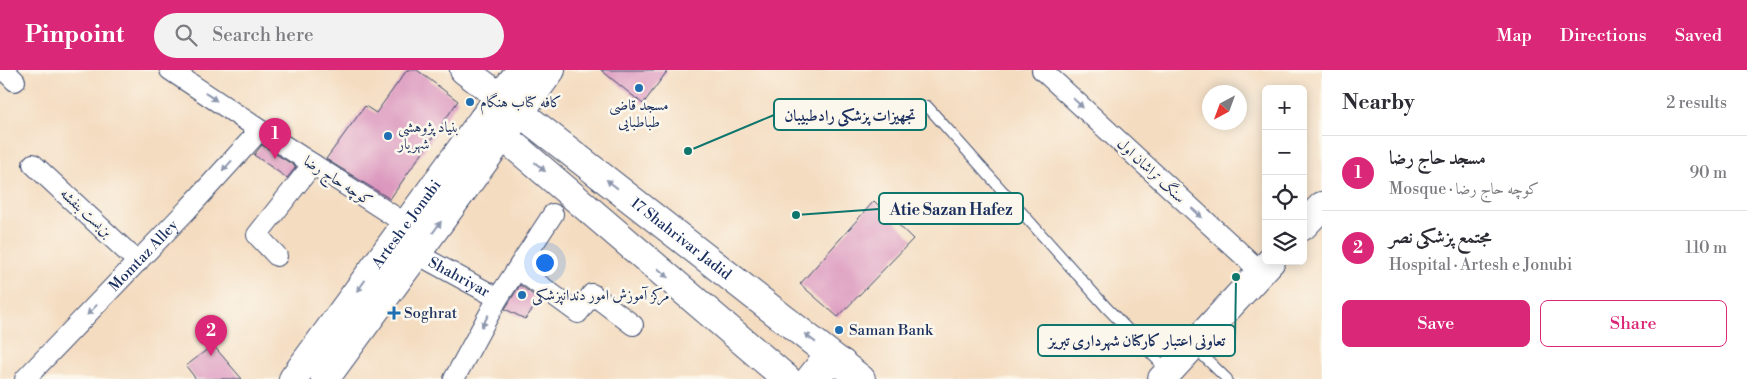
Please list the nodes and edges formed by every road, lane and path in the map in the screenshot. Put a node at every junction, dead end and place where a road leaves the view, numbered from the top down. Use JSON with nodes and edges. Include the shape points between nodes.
{"nodes":[{"id":1,"x":170,"y":70,"type":"edge"},
{"id":2,"x":464,"y":70,"type":"edge"},
{"id":3,"x":521,"y":70,"type":"edge"},
{"id":4,"x":551,"y":70,"type":"edge"},
{"id":5,"x":1042,"y":70,"type":"edge"},
{"id":6,"x":510,"y":105,"type":"junction"},
{"id":7,"x":927,"y":106,"type":"dead end"},
{"id":8,"x":493,"y":127,"type":"junction"},
{"id":9,"x":260,"y":130,"type":"junction"},
{"id":10,"x":33,"y":164,"type":"dead end"},
{"id":11,"x":313,"y":164,"type":"junction"},
{"id":12,"x":553,"y":214,"type":"dead end"},
{"id":13,"x":406,"y":224,"type":"junction"},
{"id":14,"x":417,"y":254,"type":"junction"},
{"id":15,"x":276,"y":256,"type":"dead end"},
{"id":16,"x":138,"y":262,"type":"junction"},
{"id":17,"x":1266,"y":267,"type":"edge"},
{"id":18,"x":518,"y":269,"type":"junction"},
{"id":19,"x":498,"y":298,"type":"junction"},
{"id":20,"x":633,"y":325,"type":"dead end"},
{"id":21,"x":1193,"y":346,"type":"junction"},
{"id":22,"x":852,"y":371,"type":"edge"},
{"id":23,"x":36,"y":375,"type":"edge"},
{"id":24,"x":1165,"y":376,"type":"edge"},
{"id":25,"x":293,"y":379,"type":"edge"},
{"id":26,"x":324,"y":379,"type":"edge"},
{"id":27,"x":454,"y":379,"type":"edge"},
{"id":28,"x":787,"y":379,"type":"edge"},
{"id":29,"x":810,"y":379,"type":"edge"},
{"id":30,"x":1227,"y":379,"type":"edge"}],
"edges":[{"from":1,"to":9,"type":"street","name":"کوچه حاج رضا","one_way":true},
{"from":2,"to":6,"type":"main road","name":"17 Shahrivar Jadid"},
{"from":3,"to":6,"type":"main road","name":"Artesh e Jonubi"},
{"from":4,"to":6,"type":"main road","name":"Artesh e Jonubi"},
{"from":5,"to":17,"type":"street","name":"سنگ تراشان اول","one_way":true},
{"from":6,"to":8,"type":"main road","name":"Artesh e Jonubi"},
{"from":22,"to":6,"type":"main road","name":"17 Shahrivar Jadid","one_way":true},
{"from":7,"to":24,"type":"lane"},
{"from":8,"to":13,"type":"main road","name":"Artesh e Jonubi"},
{"from":14,"to":8,"type":"main road","name":"Artesh e Jonubi","one_way":true},
{"from":8,"to":28,"type":"main road","one_way":true},
{"from":9,"to":11,"type":"street","name":"کوچه حاج رضا"},
{"from":9,"to":16,"type":"street","name":"Momtaz Alley","one_way":true},
{"from":10,"to":16,"type":"street","name":"بن‌بست بنفشه"},
{"from":11,"to":13,"type":"street","name":"کوچه حاج رضا"},
{"from":11,"to":15,"type":"street","via":[[258,235]]},
{"from":12,"to":18,"type":"street"},
{"from":13,"to":25,"type":"main road","name":"Artesh e Jonubi","one_way":true},
{"from":14,"to":19,"type":"street","name":"Shahriyar"},
{"from":14,"to":26,"type":"main road","name":"Artesh e Jonubi"},
{"from":16,"to":23,"type":"street","name":"Momtaz Alley","one_way":true},
{"from":17,"to":21,"type":"main road"},
{"from":18,"to":19,"type":"street"},
{"from":18,"to":20,"type":"street","via":[[578,313],[592,294]]},
{"from":19,"to":27,"type":"street","name":"Shahriyar","one_way":true},
{"from":21,"to":24,"type":"main road"},
{"from":21,"to":30,"type":"lane"},
{"from":22,"to":29,"type":"main road","via":[[821,365]]}]}
